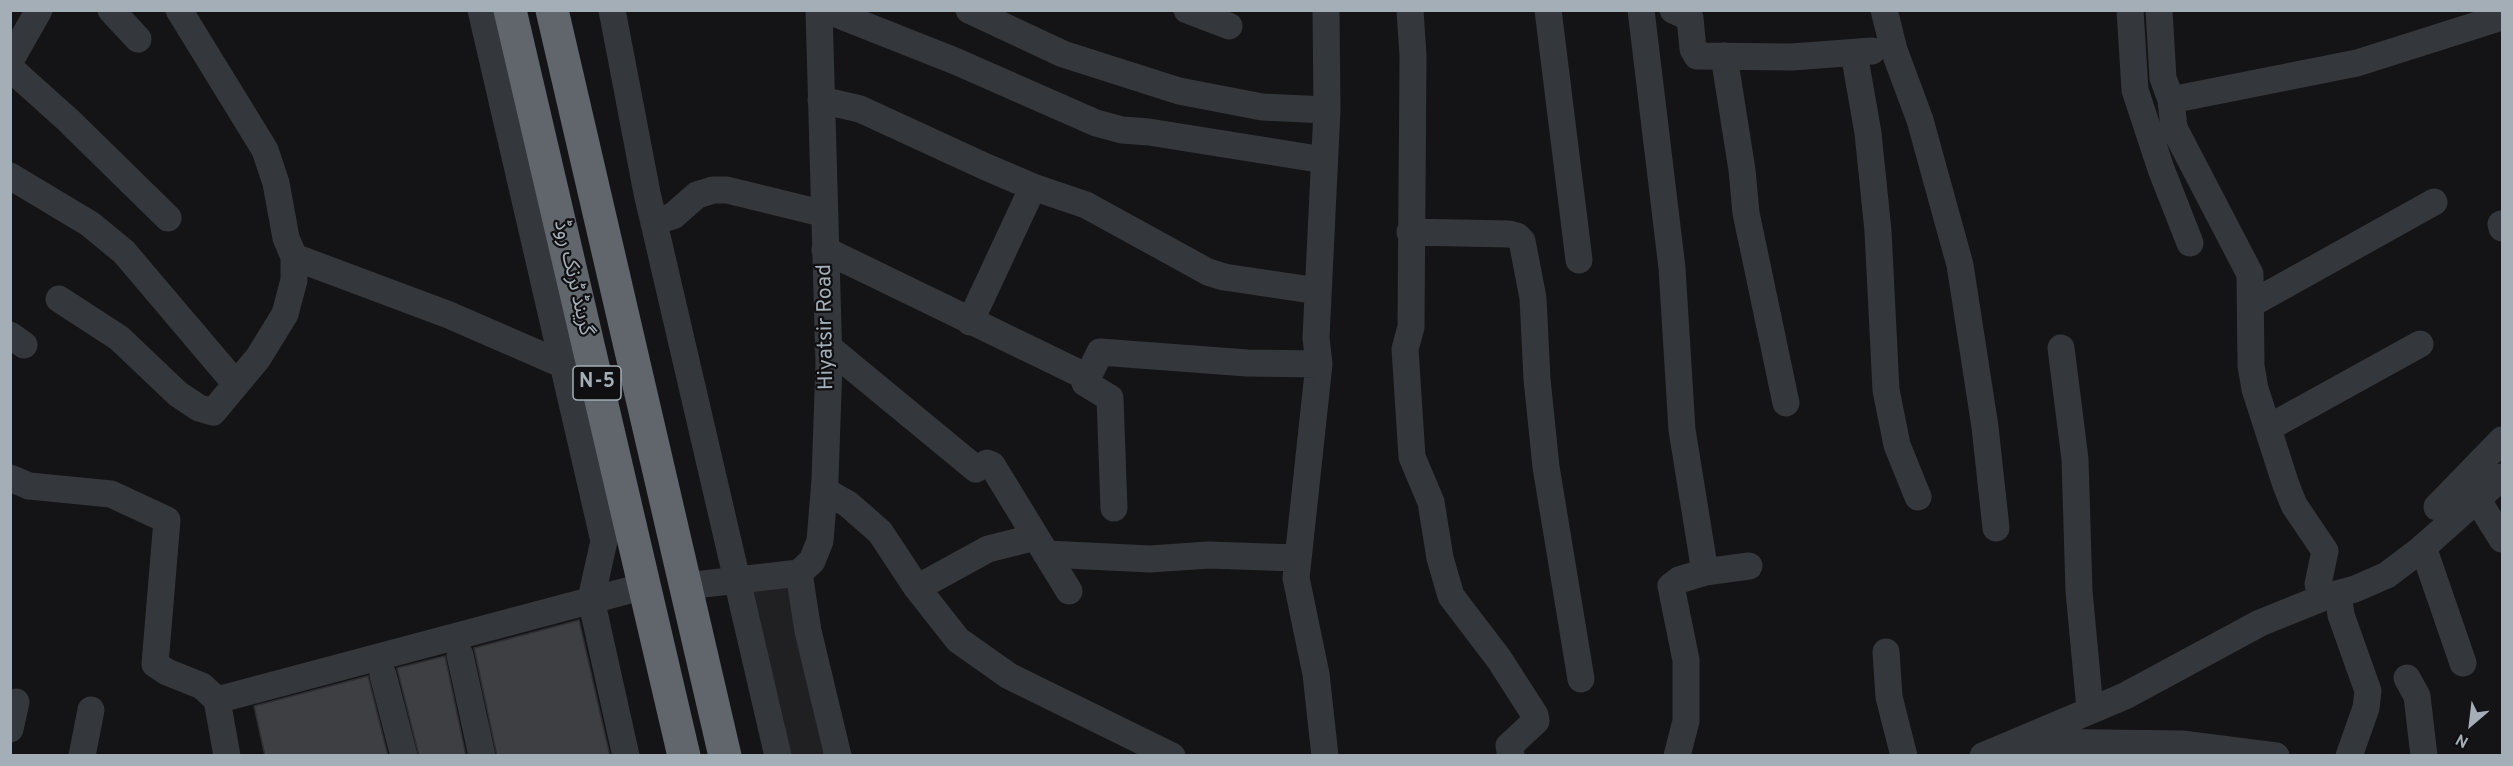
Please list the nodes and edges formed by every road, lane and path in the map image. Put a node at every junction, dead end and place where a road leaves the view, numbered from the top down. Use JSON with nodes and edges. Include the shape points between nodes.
{"nodes":[{"id":1,"x":39,"y":10,"type":"edge"},
{"id":2,"x":111,"y":10,"type":"edge"},
{"id":3,"x":179,"y":10,"type":"edge"},
{"id":4,"x":481,"y":10,"type":"edge"},
{"id":5,"x":510,"y":10,"type":"edge"},
{"id":6,"x":552,"y":10,"type":"edge"},
{"id":7,"x":612,"y":10,"type":"edge"},
{"id":8,"x":819,"y":10,"type":"edge"},
{"id":9,"x":826,"y":10,"type":"edge"},
{"id":10,"x":969,"y":10,"type":"edge"},
{"id":11,"x":1187,"y":10,"type":"edge"},
{"id":12,"x":1326,"y":10,"type":"edge"},
{"id":13,"x":1410,"y":10,"type":"edge"},
{"id":14,"x":1548,"y":10,"type":"edge"},
{"id":15,"x":1641,"y":10,"type":"edge"},
{"id":16,"x":1673,"y":10,"type":"edge"},
{"id":17,"x":1884,"y":10,"type":"edge"},
{"id":18,"x":2130,"y":10,"type":"edge"},
{"id":19,"x":2159,"y":10,"type":"edge"},
{"id":20,"x":2502,"y":17,"type":"edge"},
{"id":21,"x":2470,"y":18,"type":"edge"},
{"id":22,"x":1229,"y":26,"type":"dead end"},
{"id":23,"x":138,"y":39,"type":"dead end"},
{"id":24,"x":1894,"y":50,"type":"junction"},
{"id":25,"x":1854,"y":53,"type":"junction"},
{"id":26,"x":1724,"y":56,"type":"junction"},
{"id":27,"x":10,"y":62,"type":"edge"},
{"id":28,"x":10,"y":68,"type":"edge"},
{"id":29,"x":821,"y":100,"type":"junction"},
{"id":30,"x":2171,"y":100,"type":"junction"},
{"id":31,"x":1327,"y":110,"type":"junction"},
{"id":32,"x":2162,"y":132,"type":"junction"},
{"id":33,"x":1324,"y":160,"type":"junction"},
{"id":34,"x":10,"y":176,"type":"edge"},
{"id":35,"x":1033,"y":187,"type":"junction"},
{"id":36,"x":2434,"y":202,"type":"dead end"},
{"id":37,"x":825,"y":214,"type":"junction"},
{"id":38,"x":168,"y":219,"type":"dead end"},
{"id":39,"x":654,"y":222,"type":"junction"},
{"id":40,"x":1410,"y":232,"type":"junction"},
{"id":41,"x":2190,"y":243,"type":"dead end"},
{"id":42,"x":825,"y":250,"type":"junction"},
{"id":43,"x":294,"y":257,"type":"junction"},
{"id":44,"x":1579,"y":260,"type":"dead end"},
{"id":45,"x":1318,"y":291,"type":"junction"},
{"id":46,"x":59,"y":299,"type":"dead end"},
{"id":47,"x":2251,"y":304,"type":"junction"},
{"id":48,"x":970,"y":322,"type":"junction"},
{"id":49,"x":2420,"y":344,"type":"dead end"},
{"id":50,"x":828,"y":347,"type":"junction"},
{"id":51,"x":2061,"y":348,"type":"dead end"},
{"id":52,"x":1319,"y":364,"type":"junction"},
{"id":53,"x":564,"y":365,"type":"junction"},
{"id":54,"x":1087,"y":377,"type":"junction"},
{"id":55,"x":236,"y":384,"type":"junction"},
{"id":56,"x":1786,"y":403,"type":"dead end"},
{"id":57,"x":2268,"y":428,"type":"junction"},
{"id":58,"x":2502,"y":440,"type":"edge"},
{"id":59,"x":10,"y":478,"type":"edge"},
{"id":60,"x":2486,"y":480,"type":"edge"},
{"id":61,"x":825,"y":491,"type":"junction"},
{"id":62,"x":1918,"y":497,"type":"dead end"},
{"id":63,"x":2438,"y":507,"type":"dead end"},
{"id":64,"x":1114,"y":508,"type":"dead end"},
{"id":65,"x":1996,"y":528,"type":"dead end"},
{"id":66,"x":2502,"y":539,"type":"edge"},
{"id":67,"x":1041,"y":545,"type":"junction"},
{"id":68,"x":2423,"y":547,"type":"junction"},
{"id":69,"x":1296,"y":558,"type":"junction"},
{"id":70,"x":1749,"y":566,"type":"dead end"},
{"id":71,"x":1705,"y":572,"type":"junction"},
{"id":72,"x":799,"y":573,"type":"junction"},
{"id":73,"x":736,"y":580,"type":"junction"},
{"id":74,"x":645,"y":586,"type":"junction"},
{"id":75,"x":686,"y":586,"type":"junction"},
{"id":76,"x":917,"y":588,"type":"junction"},
{"id":77,"x":1069,"y":591,"type":"dead end"},
{"id":78,"x":2326,"y":592,"type":"junction"},
{"id":79,"x":591,"y":599,"type":"junction"},
{"id":80,"x":1886,"y":652,"type":"dead end"},
{"id":81,"x":460,"y":655,"type":"dead end"},
{"id":82,"x":2463,"y":663,"type":"dead end"},
{"id":83,"x":383,"y":675,"type":"dead end"},
{"id":84,"x":2407,"y":678,"type":"dead end"},
{"id":85,"x":1581,"y":679,"type":"dead end"},
{"id":86,"x":217,"y":700,"type":"junction"},
{"id":87,"x":16,"y":702,"type":"dead end"},
{"id":88,"x":2090,"y":709,"type":"junction"},
{"id":89,"x":91,"y":710,"type":"dead end"},
{"id":90,"x":10,"y":729,"type":"edge"},
{"id":91,"x":2015,"y":742,"type":"junction"},
{"id":92,"x":1136,"y":748,"type":"edge"},
{"id":93,"x":2117,"y":749,"type":"edge"},
{"id":94,"x":82,"y":756,"type":"edge"},
{"id":95,"x":227,"y":756,"type":"edge"},
{"id":96,"x":404,"y":756,"type":"edge"},
{"id":97,"x":482,"y":756,"type":"edge"},
{"id":98,"x":626,"y":756,"type":"edge"},
{"id":99,"x":684,"y":756,"type":"edge"},
{"id":100,"x":725,"y":756,"type":"edge"},
{"id":101,"x":778,"y":756,"type":"edge"},
{"id":102,"x":838,"y":756,"type":"edge"},
{"id":103,"x":1172,"y":756,"type":"edge"},
{"id":104,"x":1324,"y":756,"type":"edge"},
{"id":105,"x":1511,"y":756,"type":"edge"},
{"id":106,"x":1677,"y":756,"type":"edge"},
{"id":107,"x":1904,"y":756,"type":"edge"},
{"id":108,"x":1983,"y":756,"type":"edge"},
{"id":109,"x":2276,"y":756,"type":"edge"},
{"id":110,"x":2349,"y":756,"type":"edge"},
{"id":111,"x":2424,"y":756,"type":"edge"}],
"edges":[{"from":1,"to":27,"type":"street"},
{"from":2,"to":23,"type":"street"},
{"from":3,"to":43,"type":"street","via":[[265,150]]},
{"from":4,"to":53,"type":"street"},
{"from":5,"to":74,"type":"highway","name":"گرینڈ ٹرنک روڈ","number":"N-5"},
{"from":6,"to":75,"type":"highway","name":"گرینڈ ٹرنک روڈ","number":"N-5"},
{"from":7,"to":39,"type":"street"},
{"from":8,"to":29,"type":"street","name":"Hiyatsir Road"},
{"from":9,"to":33,"type":"street","via":[[1111,128]]},
{"from":10,"to":31,"type":"street","via":[[1063,54],[1179,91],[1262,107]]},
{"from":11,"to":22,"type":"street"},
{"from":12,"to":31,"type":"street"},
{"from":13,"to":40,"type":"street"},
{"from":14,"to":44,"type":"street"},
{"from":15,"to":71,"type":"street","via":[[1672,268],[1682,430]]},
{"from":16,"to":26,"type":"street","via":[[1690,18],[1697,56]]},
{"from":17,"to":24,"type":"street"},
{"from":18,"to":32,"type":"street","via":[[2135,90]]},
{"from":19,"to":30,"type":"street","via":[[2163,78]]},
{"from":20,"to":21,"type":"street"},
{"from":21,"to":30,"type":"street","via":[[2357,63]]},
{"from":24,"to":25,"type":"street"},
{"from":24,"to":65,"type":"street","via":[[1920,120],[1960,265],[1986,427]]},
{"from":25,"to":26,"type":"street"},
{"from":25,"to":62,"type":"street","via":[[1868,133],[1878,231],[1886,390],[1897,445]]},
{"from":26,"to":56,"type":"street","via":[[1746,213]]},
{"from":28,"to":38,"type":"street"},
{"from":29,"to":35,"type":"street","via":[[860,109]]},
{"from":29,"to":37,"type":"street","name":"Hiyatsir Road"},
{"from":30,"to":32,"type":"street"},
{"from":31,"to":33,"type":"street"},
{"from":32,"to":41,"type":"street"},
{"from":32,"to":47,"type":"street","via":[[2250,274]]},
{"from":33,"to":45,"type":"street"},
{"from":34,"to":55,"type":"street","via":[[90,224],[124,252]]},
{"from":35,"to":45,"type":"street","via":[[1086,205],[1208,272]]},
{"from":35,"to":48,"type":"street"},
{"from":36,"to":47,"type":"street"},
{"from":37,"to":39,"type":"street","via":[[728,190],[713,190],[697,195],[680,212]]},
{"from":37,"to":42,"type":"street","name":"Hiyatsir Road"},
{"from":39,"to":73,"type":"street"},
{"from":40,"to":85,"type":"street","via":[[1509,234],[1522,241],[1533,298],[1546,467]]},
{"from":40,"to":105,"type":"street","via":[[1411,327],[1405,349],[1412,457],[1431,501],[1451,596],[1535,715],[1536,721],[1509,746]]},
{"from":42,"to":48,"type":"street"},
{"from":42,"to":50,"type":"street","name":"Hiyatsir Road"},
{"from":43,"to":53,"type":"street","via":[[449,315]]},
{"from":43,"to":55,"type":"street","via":[[294,280],[285,314],[271,340]]},
{"from":45,"to":52,"type":"street"},
{"from":46,"to":55,"type":"street","via":[[119,338],[178,394],[199,408],[213,412]]},
{"from":47,"to":57,"type":"street","via":[[2255,389]]},
{"from":48,"to":54,"type":"street"},
{"from":49,"to":57,"type":"street"},
{"from":50,"to":61,"type":"street","name":"Hiyatsir Road"},
{"from":50,"to":67,"type":"street","via":[[976,469],[992,465]]},
{"from":51,"to":88,"type":"street","via":[[2075,459],[2079,591]]},
{"from":52,"to":54,"type":"street","via":[[1247,363],[1104,351]]},
{"from":52,"to":69,"type":"street"},
{"from":53,"to":79,"type":"street","via":[[604,541]]},
{"from":54,"to":64,"type":"street","via":[[1085,383],[1110,398]]},
{"from":57,"to":78,"type":"street","via":[[2295,505],[2325,551]]},
{"from":58,"to":60,"type":"street"},
{"from":59,"to":86,"type":"street","via":[[29,486],[111,494],[167,520],[156,664],[202,686]]},
{"from":60,"to":63,"type":"street"},
{"from":60,"to":66,"type":"street"},
{"from":60,"to":68,"type":"street"},
{"from":61,"to":72,"type":"street","name":"Hiyatsir Road","via":[[820,542],[812,561]]},
{"from":61,"to":76,"type":"street","via":[[848,504],[880,532]]},
{"from":67,"to":69,"type":"street","via":[[1150,559],[1209,555]]},
{"from":67,"to":76,"type":"street","via":[[988,549]]},
{"from":67,"to":77,"type":"street"},
{"from":68,"to":78,"type":"street","via":[[2387,575]]},
{"from":68,"to":82,"type":"street"},
{"from":69,"to":104,"type":"street","via":[[1296,578],[1316,674]]},
{"from":70,"to":71,"type":"street"},
{"from":71,"to":106,"type":"street","via":[[1671,586],[1686,660],[1686,721]]},
{"from":72,"to":73,"type":"street"},
{"from":72,"to":102,"type":"street","via":[[808,631]]},
{"from":73,"to":75,"type":"street"},
{"from":73,"to":101,"type":"street"},
{"from":74,"to":79,"type":"street"},
{"from":74,"to":99,"type":"highway","name":"گرینڈ ٹرنک روڈ","number":"N-5"},
{"from":75,"to":100,"type":"highway","name":"گرینڈ ٹرنک روڈ","number":"N-5"},
{"from":76,"to":92,"type":"street","via":[[958,640],[1001,670]]},
{"from":78,"to":88,"type":"street","via":[[2260,622],[2125,696]]},
{"from":78,"to":110,"type":"street","via":[[2341,615],[2368,691]]},
{"from":79,"to":86,"type":"street"},
{"from":79,"to":98,"type":"street"},
{"from":80,"to":107,"type":"street","via":[[1889,697]]},
{"from":81,"to":97,"type":"street"},
{"from":83,"to":96,"type":"street"},
{"from":84,"to":111,"type":"street","via":[[2417,696]]},
{"from":86,"to":95,"type":"street"},
{"from":87,"to":90,"type":"street"},
{"from":88,"to":91,"type":"street"},
{"from":89,"to":94,"type":"street"},
{"from":91,"to":93,"type":"street"},
{"from":91,"to":108,"type":"street"},
{"from":92,"to":103,"type":"street"},
{"from":93,"to":109,"type":"street","via":[[2182,744]]}]}
